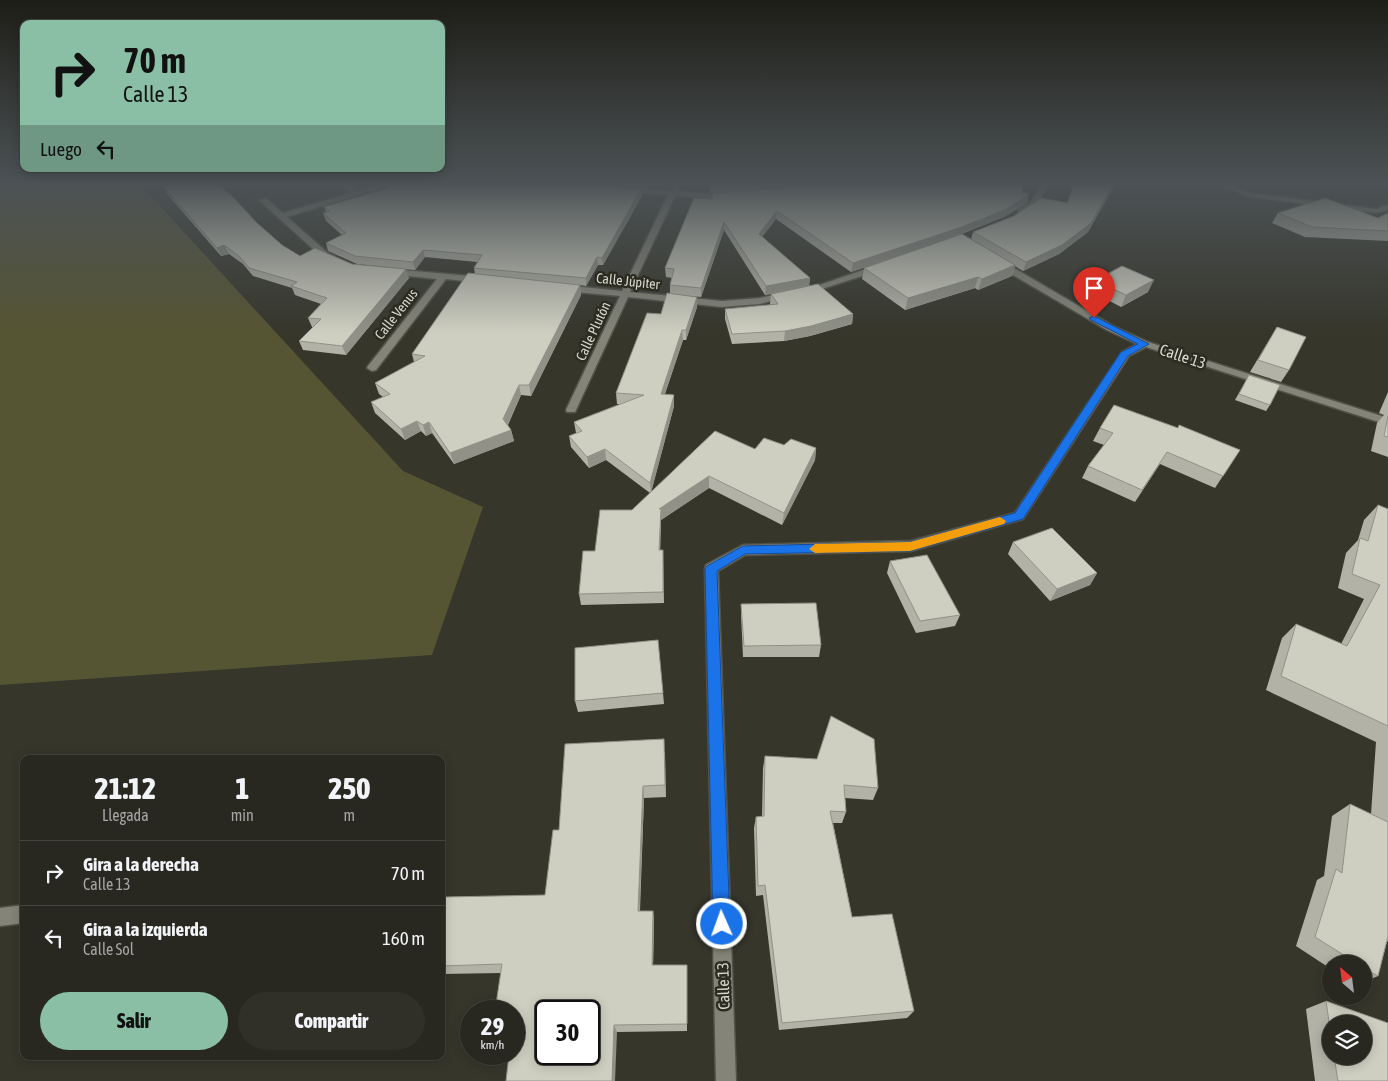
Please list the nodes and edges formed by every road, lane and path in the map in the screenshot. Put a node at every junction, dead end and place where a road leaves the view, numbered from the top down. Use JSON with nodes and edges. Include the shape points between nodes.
{"nodes":[{"id":1,"x":301,"y":233,"type":"edge"},
{"id":2,"x":654,"y":233,"type":"edge"},
{"id":3,"x":993,"y":260,"type":"edge"},
{"id":4,"x":341,"y":262,"type":"edge"},
{"id":5,"x":884,"y":265,"type":"edge"},
{"id":6,"x":385,"y":271,"type":"edge"},
{"id":7,"x":443,"y":277,"type":"junction"},
{"id":8,"x":491,"y":281,"type":"edge"},
{"id":9,"x":549,"y":287,"type":"edge"},
{"id":10,"x":626,"y":294,"type":"junction"},
{"id":11,"x":1145,"y":344,"type":"junction"},
{"id":12,"x":372,"y":368,"type":"dead end"},
{"id":13,"x":571,"y":410,"type":"dead end"},
{"id":14,"x":1388,"y":422,"type":"edge"},
{"id":15,"x":20,"y":914,"type":"edge"},
{"id":16,"x":0,"y":916,"type":"edge"},
{"id":17,"x":726,"y":1081,"type":"edge"}],
"edges":[{"from":1,"to":4,"type":"street","via":[[326,256]]},
{"from":2,"to":10,"type":"street","name":"Calle Plutón"},
{"from":3,"to":11,"type":"street","via":[[1110,328]]},
{"from":5,"to":10,"type":"street","name":"Calle Júpiter","via":[[809,291],[760,301],[722,304]]},
{"from":6,"to":7,"type":"street"},
{"from":7,"to":8,"type":"street"},
{"from":7,"to":12,"type":"street","name":"Calle Venus"},
{"from":9,"to":10,"type":"street","name":"Calle Júpiter"},
{"from":10,"to":13,"type":"street","name":"Calle Plutón"},
{"from":11,"to":14,"type":"street","name":"Calle 13"},
{"from":11,"to":17,"type":"street","name":"Calle 13","via":[[1125,354],[1019,516],[910,546],[743,550],[711,569]]},
{"from":15,"to":16,"type":"street"}]}
